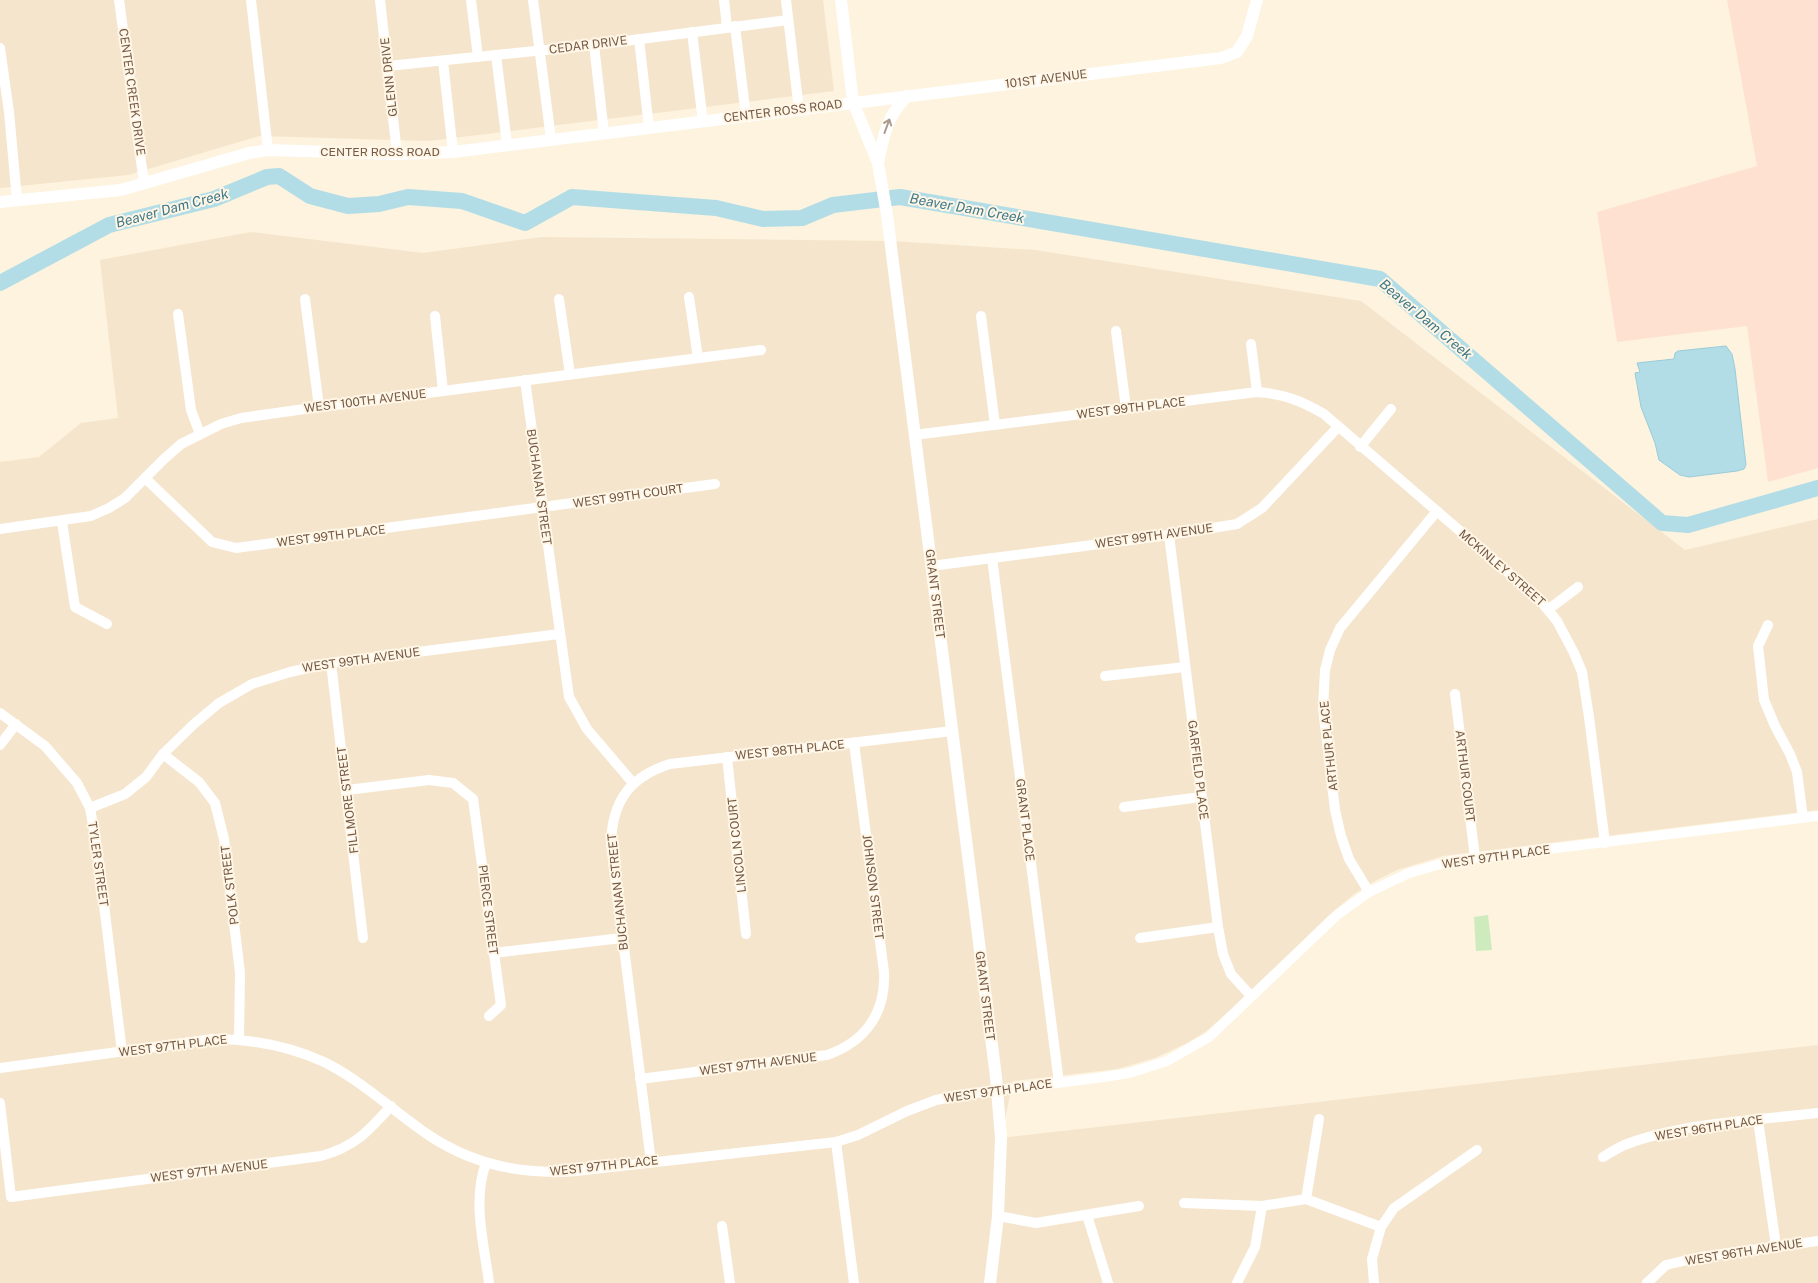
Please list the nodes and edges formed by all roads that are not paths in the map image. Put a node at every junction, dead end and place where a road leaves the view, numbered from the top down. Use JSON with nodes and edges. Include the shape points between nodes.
{"nodes":[{"id":1,"x":120,"y":0,"type":"edge"},
{"id":2,"x":251,"y":0,"type":"edge"},
{"id":3,"x":380,"y":0,"type":"edge"},
{"id":4,"x":471,"y":0,"type":"edge"},
{"id":5,"x":533,"y":0,"type":"edge"},
{"id":6,"x":724,"y":0,"type":"edge"},
{"id":7,"x":786,"y":0,"type":"edge"},
{"id":8,"x":840,"y":0,"type":"edge"},
{"id":9,"x":1257,"y":0,"type":"edge"},
{"id":10,"x":788,"y":20,"type":"junction"},
{"id":11,"x":731,"y":27,"type":"junction"},
{"id":12,"x":692,"y":32,"type":"junction"},
{"id":13,"x":639,"y":39,"type":"junction"},
{"id":14,"x":594,"y":44,"type":"junction"},
{"id":15,"x":0,"y":48,"type":"edge"},
{"id":16,"x":540,"y":50,"type":"junction"},
{"id":17,"x":496,"y":55,"type":"junction"},
{"id":18,"x":478,"y":57,"type":"junction"},
{"id":19,"x":443,"y":61,"type":"junction"},
{"id":20,"x":388,"y":66,"type":"junction"},
{"id":21,"x":907,"y":96,"type":"junction"},
{"id":22,"x":853,"y":102,"type":"junction"},
{"id":23,"x":799,"y":110,"type":"junction"},
{"id":24,"x":746,"y":116,"type":"junction"},
{"id":25,"x":703,"y":122,"type":"junction"},
{"id":26,"x":649,"y":128,"type":"junction"},
{"id":27,"x":604,"y":133,"type":"junction"},
{"id":28,"x":551,"y":139,"type":"junction"},
{"id":29,"x":507,"y":144,"type":"junction"},
{"id":30,"x":268,"y":150,"type":"junction"},
{"id":31,"x":453,"y":152,"type":"junction"},
{"id":32,"x":397,"y":154,"type":"junction"},
{"id":33,"x":878,"y":163,"type":"junction"},
{"id":34,"x":144,"y":184,"type":"junction"},
{"id":35,"x":17,"y":200,"type":"junction"},
{"id":36,"x":0,"y":202,"type":"edge"},
{"id":37,"x":689,"y":297,"type":"dead end"},
{"id":38,"x":305,"y":299,"type":"dead end"},
{"id":39,"x":559,"y":299,"type":"dead end"},
{"id":40,"x":178,"y":314,"type":"dead end"},
{"id":41,"x":435,"y":316,"type":"dead end"},
{"id":42,"x":981,"y":316,"type":"dead end"},
{"id":43,"x":1116,"y":330,"type":"dead end"},
{"id":44,"x":1251,"y":344,"type":"dead end"},
{"id":45,"x":761,"y":350,"type":"dead end"},
{"id":46,"x":698,"y":358,"type":"junction"},
{"id":47,"x":570,"y":374,"type":"junction"},
{"id":48,"x":525,"y":380,"type":"junction"},
{"id":49,"x":443,"y":391,"type":"junction"},
{"id":50,"x":1257,"y":392,"type":"junction"},
{"id":51,"x":319,"y":407,"type":"junction"},
{"id":52,"x":1126,"y":408,"type":"junction"},
{"id":53,"x":1391,"y":409,"type":"dead end"},
{"id":54,"x":995,"y":425,"type":"junction"},
{"id":55,"x":1338,"y":427,"type":"junction"},
{"id":56,"x":200,"y":434,"type":"junction"},
{"id":57,"x":914,"y":435,"type":"junction"},
{"id":58,"x":1360,"y":447,"type":"junction"},
{"id":59,"x":145,"y":478,"type":"junction"},
{"id":60,"x":715,"y":484,"type":"dead end"},
{"id":61,"x":542,"y":508,"type":"junction"},
{"id":62,"x":1437,"y":511,"type":"junction"},
{"id":63,"x":62,"y":522,"type":"junction"},
{"id":64,"x":0,"y":529,"type":"edge"},
{"id":65,"x":1169,"y":535,"type":"junction"},
{"id":66,"x":992,"y":558,"type":"junction"},
{"id":67,"x":931,"y":566,"type":"junction"},
{"id":68,"x":1578,"y":587,"type":"dead end"},
{"id":69,"x":1549,"y":609,"type":"junction"},
{"id":70,"x":107,"y":624,"type":"dead end"},
{"id":71,"x":1768,"y":625,"type":"dead end"},
{"id":72,"x":559,"y":634,"type":"junction"},
{"id":73,"x":331,"y":663,"type":"junction"},
{"id":74,"x":1185,"y":667,"type":"junction"},
{"id":75,"x":1105,"y":676,"type":"dead end"},
{"id":76,"x":1455,"y":694,"type":"dead end"},
{"id":77,"x":0,"y":713,"type":"edge"},
{"id":78,"x":16,"y":724,"type":"junction"},
{"id":79,"x":952,"y":731,"type":"junction"},
{"id":80,"x":854,"y":743,"type":"junction"},
{"id":81,"x":0,"y":745,"type":"edge"},
{"id":82,"x":163,"y":754,"type":"junction"},
{"id":83,"x":727,"y":757,"type":"junction"},
{"id":84,"x":633,"y":783,"type":"junction"},
{"id":85,"x":347,"y":790,"type":"junction"},
{"id":86,"x":1201,"y":796,"type":"junction"},
{"id":87,"x":1124,"y":807,"type":"dead end"},
{"id":88,"x":90,"y":808,"type":"junction"},
{"id":89,"x":1818,"y":816,"type":"edge"},
{"id":90,"x":1803,"y":818,"type":"junction"},
{"id":91,"x":1605,"y":843,"type":"junction"},
{"id":92,"x":1475,"y":858,"type":"junction"},
{"id":93,"x":1369,"y":892,"type":"junction"},
{"id":94,"x":1218,"y":927,"type":"junction"},
{"id":95,"x":746,"y":934,"type":"dead end"},
{"id":96,"x":363,"y":938,"type":"dead end"},
{"id":97,"x":622,"y":938,"type":"junction"},
{"id":98,"x":1140,"y":938,"type":"dead end"},
{"id":99,"x":493,"y":953,"type":"junction"},
{"id":100,"x":1251,"y":996,"type":"junction"},
{"id":101,"x":489,"y":1016,"type":"dead end"},
{"id":102,"x":868,"y":1028,"type":"joint"},
{"id":103,"x":239,"y":1039,"type":"junction"},
{"id":104,"x":122,"y":1052,"type":"junction"},
{"id":105,"x":0,"y":1068,"type":"edge"},
{"id":106,"x":640,"y":1079,"type":"junction"},
{"id":107,"x":1059,"y":1083,"type":"junction"},
{"id":108,"x":997,"y":1090,"type":"junction"},
{"id":109,"x":0,"y":1103,"type":"edge"},
{"id":110,"x":390,"y":1106,"type":"junction"},
{"id":111,"x":1818,"y":1113,"type":"edge"},
{"id":112,"x":1319,"y":1120,"type":"dead end"},
{"id":113,"x":1758,"y":1120,"type":"junction"},
{"id":114,"x":836,"y":1142,"type":"junction"},
{"id":115,"x":1477,"y":1150,"type":"dead end"},
{"id":116,"x":1603,"y":1157,"type":"dead end"},
{"id":117,"x":651,"y":1162,"type":"junction"},
{"id":118,"x":486,"y":1163,"type":"junction"},
{"id":119,"x":1306,"y":1199,"type":"junction"},
{"id":120,"x":1184,"y":1203,"type":"dead end"},
{"id":121,"x":1138,"y":1206,"type":"dead end"},
{"id":122,"x":1262,"y":1206,"type":"junction"},
{"id":123,"x":1087,"y":1215,"type":"junction"},
{"id":124,"x":998,"y":1216,"type":"junction"},
{"id":125,"x":722,"y":1226,"type":"dead end"},
{"id":126,"x":1380,"y":1227,"type":"junction"},
{"id":127,"x":1818,"y":1241,"type":"edge"},
{"id":128,"x":1776,"y":1246,"type":"junction"},
{"id":129,"x":489,"y":1283,"type":"edge"},
{"id":130,"x":730,"y":1283,"type":"edge"},
{"id":131,"x":854,"y":1283,"type":"edge"},
{"id":132,"x":990,"y":1283,"type":"edge"},
{"id":133,"x":1108,"y":1283,"type":"edge"},
{"id":134,"x":1237,"y":1283,"type":"edge"},
{"id":135,"x":1374,"y":1283,"type":"edge"},
{"id":136,"x":1647,"y":1283,"type":"edge"}],
"edges":[{"from":1,"to":34,"type":"street","name":"CENTER CREEK DRIVE"},
{"from":2,"to":30,"type":"street"},
{"from":3,"to":20,"type":"street","name":"GLENN DRIVE"},
{"from":4,"to":18,"type":"street"},
{"from":5,"to":16,"type":"street"},
{"from":6,"to":11,"type":"street"},
{"from":7,"to":10,"type":"street"},
{"from":8,"to":22,"type":"street","name":"GRANT STREET"},
{"from":9,"to":21,"type":"street","name":"101ST AVENUE","via":[[1247,36],[1237,52],[1221,58]]},
{"from":10,"to":11,"type":"street","name":"CEDAR DRIVE"},
{"from":10,"to":23,"type":"street"},
{"from":11,"to":12,"type":"street","name":"CEDAR DRIVE"},
{"from":11,"to":24,"type":"street"},
{"from":12,"to":13,"type":"street","name":"CEDAR DRIVE"},
{"from":12,"to":25,"type":"street"},
{"from":13,"to":14,"type":"street","name":"CEDAR DRIVE"},
{"from":13,"to":26,"type":"street"},
{"from":14,"to":16,"type":"street","name":"CEDAR DRIVE"},
{"from":14,"to":27,"type":"street"},
{"from":15,"to":35,"type":"street"},
{"from":16,"to":17,"type":"street","name":"CEDAR DRIVE"},
{"from":16,"to":28,"type":"street"},
{"from":17,"to":18,"type":"street","name":"CEDAR DRIVE"},
{"from":17,"to":29,"type":"street"},
{"from":18,"to":19,"type":"street","name":"CEDAR DRIVE"},
{"from":19,"to":20,"type":"street","name":"CEDAR DRIVE"},
{"from":19,"to":31,"type":"street"},
{"from":20,"to":32,"type":"street","name":"GLENN DRIVE"},
{"from":21,"to":22,"type":"street","name":"101ST AVENUE"},
{"from":33,"to":21,"type":"street","one_way":true,"via":[[885,128],[894,109]]},
{"from":22,"to":23,"type":"street","name":"CENTER ROSS ROAD"},
{"from":22,"to":33,"type":"street","name":"GRANT STREET"},
{"from":23,"to":24,"type":"street","name":"CENTER ROSS ROAD"},
{"from":24,"to":25,"type":"street","name":"CENTER ROSS ROAD"},
{"from":25,"to":26,"type":"street","name":"CENTER ROSS ROAD"},
{"from":26,"to":27,"type":"street","name":"CENTER ROSS ROAD"},
{"from":27,"to":28,"type":"street","name":"CENTER ROSS ROAD"},
{"from":28,"to":29,"type":"street","name":"CENTER ROSS ROAD"},
{"from":29,"to":31,"type":"street","name":"CENTER ROSS ROAD"},
{"from":30,"to":32,"type":"street","name":"CENTER ROSS ROAD"},
{"from":30,"to":34,"type":"street","name":"CENTER ROSS ROAD"},
{"from":31,"to":32,"type":"street","name":"CENTER ROSS ROAD"},
{"from":33,"to":57,"type":"street","name":"GRANT STREET"},
{"from":34,"to":35,"type":"street","name":"CENTER ROSS ROAD","via":[[121,190]]},
{"from":35,"to":36,"type":"street","name":"CENTER ROSS ROAD"},
{"from":37,"to":46,"type":"street"},
{"from":38,"to":51,"type":"street"},
{"from":39,"to":47,"type":"street"},
{"from":40,"to":56,"type":"street","via":[[191,410]]},
{"from":41,"to":49,"type":"street"},
{"from":42,"to":54,"type":"street"},
{"from":43,"to":52,"type":"street"},
{"from":44,"to":50,"type":"street"},
{"from":45,"to":46,"type":"street","name":"WEST 100TH AVENUE"},
{"from":46,"to":47,"type":"street","name":"WEST 100TH AVENUE"},
{"from":47,"to":48,"type":"street","name":"WEST 100TH AVENUE"},
{"from":48,"to":49,"type":"street","name":"WEST 100TH AVENUE"},
{"from":48,"to":61,"type":"street","name":"BUCHANAN STREET"},
{"from":49,"to":51,"type":"street","name":"WEST 100TH AVENUE"},
{"from":50,"to":52,"type":"street","name":"WEST 99TH PLACE"},
{"from":50,"to":55,"type":"street","name":"WEST 99TH PLACE","via":[[1304,402]]},
{"from":51,"to":56,"type":"street","name":"WEST 100TH AVENUE","via":[[241,418]]},
{"from":52,"to":54,"type":"street","name":"WEST 99TH PLACE"},
{"from":53,"to":58,"type":"street"},
{"from":54,"to":57,"type":"street","name":"WEST 99TH PLACE"},
{"from":55,"to":58,"type":"street","name":"MCKINLEY STREET"},
{"from":55,"to":65,"type":"street","name":"WEST 99TH AVENUE","via":[[1262,508],[1237,524]]},
{"from":56,"to":59,"type":"street","name":"WEST 100TH AVENUE","via":[[181,444]]},
{"from":57,"to":67,"type":"street","name":"GRANT STREET"},
{"from":58,"to":62,"type":"street","name":"MCKINLEY STREET"},
{"from":59,"to":61,"type":"street","name":"WEST 99TH PLACE","via":[[212,542],[236,548]]},
{"from":59,"to":63,"type":"street","name":"WEST 100TH AVENUE","via":[[125,498],[109,508],[91,516]]},
{"from":60,"to":61,"type":"street","name":"WEST 99TH COURT"},
{"from":61,"to":72,"type":"street","name":"BUCHANAN STREET"},
{"from":62,"to":69,"type":"street","name":"MCKINLEY STREET"},
{"from":62,"to":93,"type":"street","name":"ARTHUR PLACE","via":[[1340,628],[1325,670],[1323,708],[1341,836],[1349,859]]},
{"from":63,"to":64,"type":"street","name":"WEST 100TH AVENUE"},
{"from":63,"to":70,"type":"street","via":[[76,608]]},
{"from":65,"to":66,"type":"street","name":"WEST 99TH AVENUE"},
{"from":65,"to":74,"type":"street","name":"GARFIELD PLACE"},
{"from":66,"to":67,"type":"street","name":"WEST 99TH AVENUE"},
{"from":66,"to":107,"type":"street","name":"GRANT PLACE"},
{"from":67,"to":79,"type":"street","name":"GRANT STREET"},
{"from":68,"to":69,"type":"street"},
{"from":69,"to":91,"type":"street","name":"MCKINLEY STREET","via":[[1582,672]]},
{"from":71,"to":90,"type":"street","via":[[1758,646],[1764,700],[1797,772]]},
{"from":72,"to":73,"type":"street","name":"WEST 99TH AVENUE"},
{"from":72,"to":84,"type":"street","name":"BUCHANAN STREET","via":[[569,696],[586,729]]},
{"from":73,"to":82,"type":"street","name":"WEST 99TH AVENUE","via":[[252,684],[219,703]]},
{"from":73,"to":85,"type":"street","name":"FILLMORE STREET"},
{"from":74,"to":75,"type":"street"},
{"from":74,"to":86,"type":"street","name":"GARFIELD PLACE"},
{"from":76,"to":92,"type":"street","name":"ARTHUR COURT"},
{"from":77,"to":78,"type":"street","name":"TYLER STREET"},
{"from":78,"to":81,"type":"street"},
{"from":78,"to":88,"type":"street","name":"TYLER STREET","via":[[60,762],[77,783]]},
{"from":79,"to":80,"type":"street","name":"WEST 98TH PLACE"},
{"from":79,"to":108,"type":"street","name":"GRANT STREET"},
{"from":80,"to":83,"type":"street","name":"WEST 98TH PLACE"},
{"from":80,"to":102,"type":"street","name":"JOHNSON STREET","via":[[884,972],[884,995]]},
{"from":82,"to":88,"type":"street","name":"WEST 99TH AVENUE","via":[[146,777],[124,794]]},
{"from":82,"to":103,"type":"street","name":"POLK STREET","via":[[198,782],[215,803],[224,839],[240,973]]},
{"from":83,"to":84,"type":"street","name":"WEST 98TH PLACE","via":[[670,764],[653,769]]},
{"from":83,"to":95,"type":"street","name":"LINCOLN COURT"},
{"from":84,"to":97,"type":"street","name":"BUCHANAN STREET","via":[[623,795],[611,827]]},
{"from":85,"to":96,"type":"street","name":"FILLMORE STREET"},
{"from":85,"to":99,"type":"street","name":"PIERCE STREET","via":[[429,780],[453,783],[473,800]]},
{"from":86,"to":87,"type":"street"},
{"from":86,"to":94,"type":"street","name":"GARFIELD PLACE"},
{"from":88,"to":104,"type":"street","name":"TYLER STREET"},
{"from":89,"to":90,"type":"street","name":"WEST 97TH PLACE"},
{"from":90,"to":91,"type":"street","name":"WEST 97TH PLACE"},
{"from":91,"to":92,"type":"street","name":"WEST 97TH PLACE"},
{"from":92,"to":93,"type":"street","name":"WEST 97TH PLACE","via":[[1409,873]]},
{"from":93,"to":100,"type":"street","name":"WEST 97TH PLACE","via":[[1337,915]]},
{"from":94,"to":98,"type":"street"},
{"from":94,"to":100,"type":"street","name":"GARFIELD PLACE","via":[[1231,974]]},
{"from":97,"to":99,"type":"street"},
{"from":97,"to":106,"type":"street","name":"BUCHANAN STREET"},
{"from":99,"to":101,"type":"street","name":"PIERCE STREET","via":[[501,1005]]},
{"from":100,"to":107,"type":"street","name":"WEST 97TH PLACE","via":[[1209,1037],[1167,1061],[1129,1073]]},
{"from":102,"to":106,"type":"street","name":"WEST 97TH AVENUE","via":[[855,1042],[827,1055]]},
{"from":103,"to":104,"type":"street","name":"WEST 97TH PLACE","via":[[213,1039]]},
{"from":103,"to":110,"type":"street","name":"WEST 97TH PLACE","via":[[290,1049],[325,1063]]},
{"from":104,"to":105,"type":"street","name":"WEST 97TH PLACE"},
{"from":106,"to":117,"type":"street","name":"BUCHANAN STREET"},
{"from":107,"to":108,"type":"street","name":"WEST 97TH PLACE"},
{"from":108,"to":114,"type":"street","name":"WEST 97TH PLACE","via":[[936,1100],[858,1136]]},
{"from":108,"to":124,"type":"street","name":"GRANT STREET","via":[[1001,1138]]},
{"from":109,"to":110,"type":"street","name":"WEST 97TH AVENUE","via":[[11,1197],[321,1156],[356,1141]]},
{"from":110,"to":118,"type":"street","name":"WEST 97TH PLACE","via":[[431,1137]]},
{"from":111,"to":113,"type":"street","name":"WEST 96TH PLACE"},
{"from":112,"to":119,"type":"street"},
{"from":113,"to":116,"type":"street","name":"WEST 96TH PLACE","via":[[1656,1135],[1625,1144]]},
{"from":113,"to":128,"type":"street"},
{"from":114,"to":117,"type":"street","name":"WEST 97TH PLACE"},
{"from":114,"to":131,"type":"street"},
{"from":115,"to":126,"type":"street","via":[[1394,1208]]},
{"from":117,"to":118,"type":"street","name":"WEST 97TH PLACE","via":[[553,1173]]},
{"from":118,"to":129,"type":"street","via":[[478,1197]]},
{"from":119,"to":122,"type":"street"},
{"from":119,"to":126,"type":"street"},
{"from":120,"to":122,"type":"street"},
{"from":121,"to":123,"type":"street"},
{"from":122,"to":134,"type":"street","via":[[1256,1247]]},
{"from":123,"to":124,"type":"street","via":[[1036,1223]]},
{"from":123,"to":133,"type":"street"},
{"from":124,"to":132,"type":"street","name":"GRANT STREET"},
{"from":125,"to":130,"type":"street"},
{"from":126,"to":135,"type":"street","via":[[1372,1259]]},
{"from":127,"to":128,"type":"street","name":"WEST 96TH AVENUE"},
{"from":128,"to":136,"type":"street","name":"WEST 96TH AVENUE","via":[[1666,1265]]}]}
